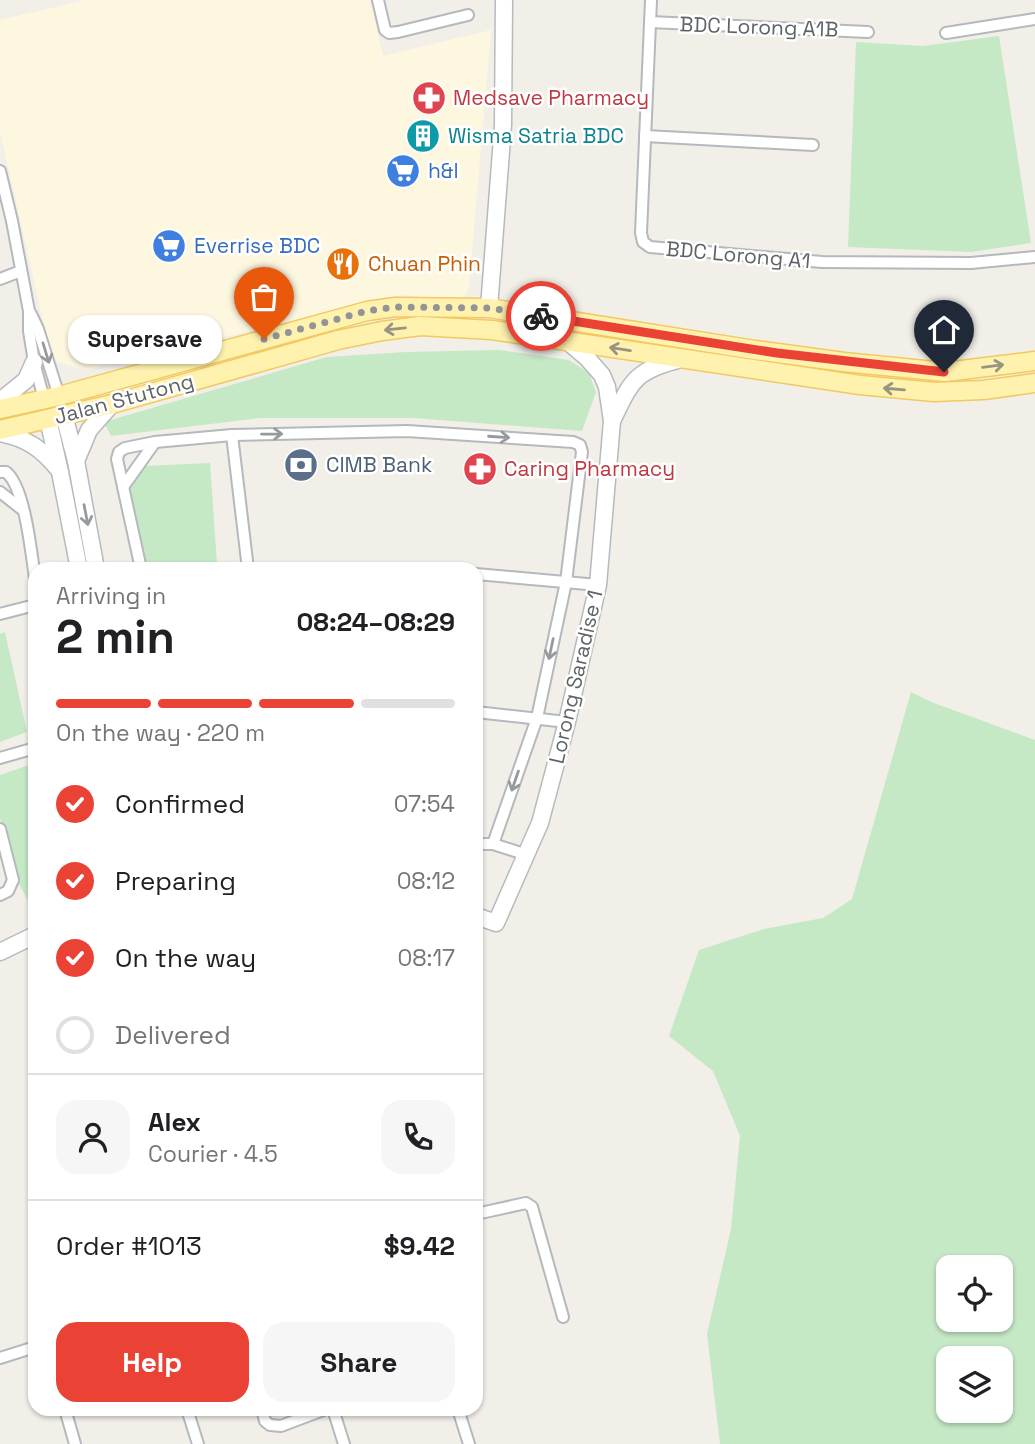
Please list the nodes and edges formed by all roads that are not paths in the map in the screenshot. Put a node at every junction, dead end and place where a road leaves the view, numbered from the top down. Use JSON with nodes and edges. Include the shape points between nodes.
{"nodes":[{"id":1,"x":378,"y":0,"type":"edge"},
{"id":2,"x":504,"y":0,"type":"edge"},
{"id":3,"x":652,"y":0,"type":"edge"},
{"id":4,"x":468,"y":15,"type":"dead end"},
{"id":5,"x":1035,"y":19,"type":"edge"},
{"id":6,"x":650,"y":23,"type":"junction"},
{"id":7,"x":868,"y":32,"type":"dead end"},
{"id":8,"x":946,"y":33,"type":"dead end"},
{"id":9,"x":646,"y":136,"type":"junction"},
{"id":10,"x":813,"y":145,"type":"dead end"},
{"id":11,"x":0,"y":171,"type":"edge"},
{"id":12,"x":1035,"y":257,"type":"edge"},
{"id":13,"x":21,"y":271,"type":"junction"},
{"id":14,"x":0,"y":279,"type":"edge"},
{"id":15,"x":489,"y":308,"type":"junction"},
{"id":16,"x":29,"y":311,"type":"junction"},
{"id":17,"x":492,"y":330,"type":"junction"},
{"id":18,"x":566,"y":340,"type":"junction"},
{"id":19,"x":683,"y":359,"type":"junction"},
{"id":20,"x":1035,"y":361,"type":"edge"},
{"id":21,"x":34,"y":362,"type":"junction"},
{"id":22,"x":1035,"y":383,"type":"edge"},
{"id":23,"x":52,"y":398,"type":"junction"},
{"id":24,"x":0,"y":401,"type":"edge"},
{"id":25,"x":112,"y":404,"type":"junction"},
{"id":26,"x":0,"y":409,"type":"edge"},
{"id":27,"x":56,"y":417,"type":"junction"},
{"id":28,"x":612,"y":421,"type":"junction"},
{"id":29,"x":0,"y":431,"type":"edge"},
{"id":30,"x":232,"y":435,"type":"junction"},
{"id":31,"x":155,"y":442,"type":"junction"},
{"id":32,"x":76,"y":461,"type":"junction"},
{"id":33,"x":0,"y":472,"type":"edge"},
{"id":34,"x":60,"y":472,"type":"junction"},
{"id":35,"x":123,"y":487,"type":"junction"},
{"id":36,"x":0,"y":492,"type":"edge"},
{"id":37,"x":23,"y":510,"type":"junction"},
{"id":38,"x":32,"y":562,"type":"edge"},
{"id":39,"x":78,"y":562,"type":"edge"},
{"id":40,"x":95,"y":562,"type":"edge"},
{"id":41,"x":139,"y":562,"type":"edge"},
{"id":42,"x":247,"y":562,"type":"edge"},
{"id":43,"x":483,"y":575,"type":"edge"},
{"id":44,"x":566,"y":582,"type":"junction"},
{"id":45,"x":598,"y":585,"type":"junction"},
{"id":46,"x":28,"y":607,"type":"edge"},
{"id":47,"x":0,"y":614,"type":"edge"},
{"id":48,"x":483,"y":713,"type":"edge"},
{"id":49,"x":537,"y":718,"type":"junction"},
{"id":50,"x":567,"y":722,"type":"junction"},
{"id":51,"x":28,"y":750,"type":"edge"},
{"id":52,"x":0,"y":758,"type":"edge"},
{"id":53,"x":0,"y":829,"type":"edge"},
{"id":54,"x":483,"y":844,"type":"edge"},
{"id":55,"x":493,"y":844,"type":"junction"},
{"id":56,"x":527,"y":855,"type":"junction"},
{"id":57,"x":0,"y":895,"type":"edge"},
{"id":58,"x":483,"y":918,"type":"edge"},
{"id":59,"x":28,"y":938,"type":"edge"},
{"id":60,"x":0,"y":952,"type":"edge"},
{"id":61,"x":483,"y":1212,"type":"edge"},
{"id":62,"x":564,"y":1317,"type":"dead end"},
{"id":63,"x":28,"y":1350,"type":"edge"},
{"id":64,"x":0,"y":1358,"type":"edge"},
{"id":65,"x":67,"y":1416,"type":"edge"},
{"id":66,"x":189,"y":1416,"type":"edge"},
{"id":67,"x":264,"y":1416,"type":"edge"},
{"id":68,"x":307,"y":1416,"type":"edge"},
{"id":69,"x":334,"y":1416,"type":"edge"},
{"id":70,"x":460,"y":1416,"type":"edge"},
{"id":71,"x":75,"y":1444,"type":"edge"},
{"id":72,"x":198,"y":1444,"type":"edge"},
{"id":73,"x":344,"y":1444,"type":"edge"},
{"id":74,"x":469,"y":1444,"type":"edge"}],
"edges":[{"from":1,"to":4,"type":"street","via":[[389,33]]},
{"from":2,"to":15,"type":"street","via":[[503,125]]},
{"from":3,"to":6,"type":"street","name":"BDC Lorong A1"},
{"from":5,"to":8,"type":"street"},
{"from":6,"to":7,"type":"street","name":"BDC Lorong A1B"},
{"from":6,"to":9,"type":"street","name":"BDC Lorong A1"},
{"from":9,"to":10,"type":"street"},
{"from":9,"to":12,"type":"street","name":"BDC Lorong A1","via":[[641,233],[650,247],[821,262],[971,263]]},
{"from":11,"to":13,"type":"street"},
{"from":13,"to":14,"type":"street"},
{"from":13,"to":16,"type":"street"},
{"from":15,"to":17,"type":"main road"},
{"from":15,"to":20,"type":"main road","name":"Jalan Stutong","one_way":true,"via":[[755,350],[944,372]]},
{"from":15,"to":23,"type":"main road","name":"Jalan Stutong","via":[[367,311]]},
{"from":16,"to":21,"type":"street"},
{"from":16,"to":23,"type":"street","one_way":true,"via":[[38,329]]},
{"from":17,"to":18,"type":"main road","name":"Jalan Stutong"},
{"from":17,"to":25,"type":"main road","name":"Jalan Stutong","one_way":true,"via":[[420,326],[382,331]]},
{"from":19,"to":18,"type":"main road","name":"Jalan Stutong","one_way":true},
{"from":18,"to":28,"type":"street","via":[[602,375]]},
{"from":22,"to":19,"type":"main road","name":"Jalan Stutong","one_way":true,"via":[[934,392]]},
{"from":19,"to":28,"type":"street","via":[[645,371]]},
{"from":21,"to":23,"type":"street"},
{"from":21,"to":24,"type":"street","via":[[26,380]]},
{"from":23,"to":26,"type":"main road","name":"Jalan Stutong"},
{"from":23,"to":27,"type":"main road"},
{"from":25,"to":27,"type":"main road","name":"Jalan Stutong"},
{"from":25,"to":32,"type":"street","via":[[89,430]]},
{"from":27,"to":29,"type":"main road","name":"Jalan Stutong"},
{"from":27,"to":32,"type":"street"},
{"from":27,"to":34,"type":"street"},
{"from":28,"to":45,"type":"street","name":"Lorong Saradise 1"},
{"from":29,"to":34,"type":"street","via":[[40,449]]},
{"from":30,"to":31,"type":"street"},
{"from":30,"to":42,"type":"street"},
{"from":30,"to":44,"type":"street","one_way":true,"via":[[407,431],[577,443],[582,452]]},
{"from":31,"to":35,"type":"street"},
{"from":31,"to":35,"type":"street","via":[[119,452]]},
{"from":32,"to":40,"type":"street","one_way":true},
{"from":33,"to":37,"type":"street","via":[[15,482]]},
{"from":34,"to":39,"type":"street"},
{"from":35,"to":41,"type":"street"},
{"from":36,"to":37,"type":"street"},
{"from":37,"to":38,"type":"street"},
{"from":43,"to":44,"type":"street"},
{"from":44,"to":45,"type":"street"},
{"from":44,"to":49,"type":"street","one_way":true},
{"from":45,"to":50,"type":"street","name":"Lorong Saradise 1"},
{"from":46,"to":47,"type":"street"},
{"from":48,"to":49,"type":"street"},
{"from":49,"to":50,"type":"street"},
{"from":49,"to":55,"type":"street","one_way":true},
{"from":50,"to":56,"type":"street","name":"Lorong Saradise 1"},
{"from":51,"to":52,"type":"street"},
{"from":53,"to":57,"type":"street","via":[[13,880]]},
{"from":54,"to":55,"type":"street"},
{"from":55,"to":56,"type":"street"},
{"from":56,"to":58,"type":"street","name":"Lorong Saradise 1","via":[[496,923]]},
{"from":59,"to":60,"type":"street"},
{"from":61,"to":62,"type":"street","via":[[526,1203],[532,1207]]},
{"from":63,"to":64,"type":"street"},
{"from":65,"to":71,"type":"street"},
{"from":66,"to":72,"type":"street"},
{"from":67,"to":68,"type":"street","via":[[265,1421],[281,1426]]},
{"from":69,"to":73,"type":"street"},
{"from":70,"to":74,"type":"street"}]}
